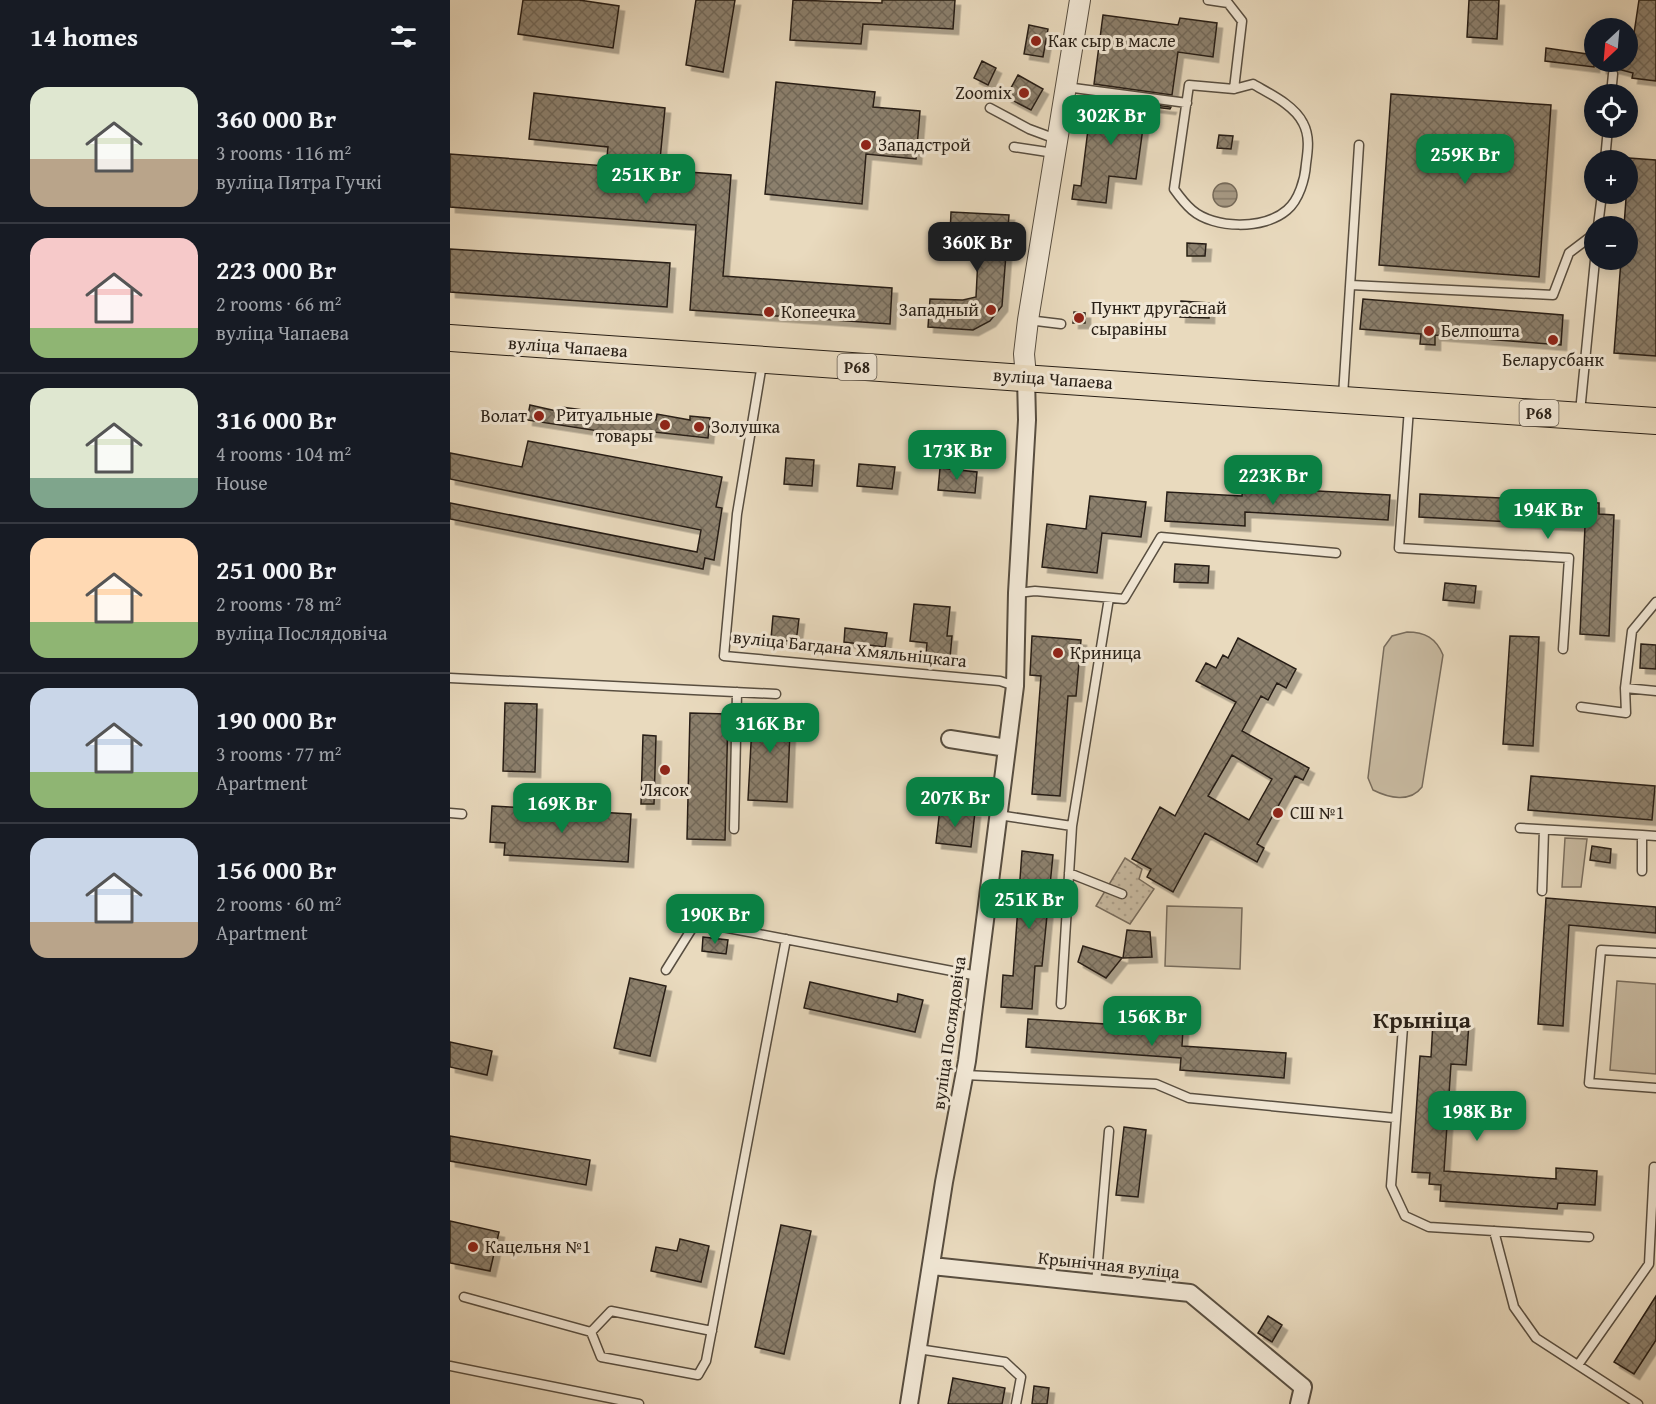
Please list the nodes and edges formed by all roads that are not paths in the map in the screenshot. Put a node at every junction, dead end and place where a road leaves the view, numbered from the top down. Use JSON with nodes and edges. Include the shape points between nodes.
{"nodes":[{"id":1,"x":1080,"y":0,"type":"edge"},
{"id":2,"x":1208,"y":0,"type":"edge"},
{"id":3,"x":1613,"y":74,"type":"dead end"},
{"id":4,"x":1612,"y":84,"type":"edge"},
{"id":5,"x":1066,"y":87,"type":"junction"},
{"id":6,"x":1234,"y":89,"type":"junction"},
{"id":7,"x":1187,"y":103,"type":"junction"},
{"id":8,"x":990,"y":108,"type":"dead end"},
{"id":9,"x":1359,"y":145,"type":"dead end"},
{"id":10,"x":1055,"y":146,"type":"junction"},
{"id":11,"x":1014,"y":147,"type":"dead end"},
{"id":12,"x":1584,"y":242,"type":"edge"},
{"id":13,"x":1594,"y":270,"type":"edge"},
{"id":14,"x":1351,"y":285,"type":"junction"},
{"id":15,"x":1028,"y":320,"type":"junction"},
{"id":16,"x":1061,"y":324,"type":"dead end"},
{"id":17,"x":450,"y":338,"type":"edge"},
{"id":18,"x":763,"y":362,"type":"junction"},
{"id":19,"x":1026,"y":378,"type":"junction"},
{"id":20,"x":1343,"y":399,"type":"junction"},
{"id":21,"x":1409,"y":404,"type":"junction"},
{"id":22,"x":1580,"y":416,"type":"junction"},
{"id":23,"x":1656,"y":421,"type":"edge"},
{"id":24,"x":1336,"y":553,"type":"dead end"},
{"id":25,"x":1017,"y":593,"type":"junction"},
{"id":26,"x":1109,"y":598,"type":"junction"},
{"id":27,"x":1656,"y":602,"type":"edge"},
{"id":28,"x":1563,"y":649,"type":"dead end"},
{"id":29,"x":450,"y":678,"type":"edge"},
{"id":30,"x":1015,"y":686,"type":"junction"},
{"id":31,"x":1625,"y":688,"type":"junction"},
{"id":32,"x":1656,"y":691,"type":"edge"},
{"id":33,"x":737,"y":692,"type":"junction"},
{"id":34,"x":776,"y":694,"type":"dead end"},
{"id":35,"x":1581,"y":707,"type":"dead end"},
{"id":36,"x":950,"y":739,"type":"dead end"},
{"id":37,"x":1007,"y":748,"type":"junction"},
{"id":38,"x":450,"y":813,"type":"edge"},
{"id":39,"x":462,"y":814,"type":"dead end"},
{"id":40,"x":998,"y":815,"type":"junction"},
{"id":41,"x":1072,"y":826,"type":"junction"},
{"id":42,"x":1520,"y":828,"type":"dead end"},
{"id":43,"x":734,"y":829,"type":"dead end"},
{"id":44,"x":1544,"y":830,"type":"junction"},
{"id":45,"x":1642,"y":835,"type":"junction"},
{"id":46,"x":1656,"y":836,"type":"edge"},
{"id":47,"x":1642,"y":872,"type":"dead end"},
{"id":48,"x":1069,"y":873,"type":"junction"},
{"id":49,"x":1542,"y":891,"type":"dead end"},
{"id":50,"x":1122,"y":894,"type":"dead end"},
{"id":51,"x":786,"y":939,"type":"junction"},
{"id":52,"x":1656,"y":953,"type":"edge"},
{"id":53,"x":666,"y":970,"type":"dead end"},
{"id":54,"x":978,"y":976,"type":"junction"},
{"id":55,"x":1061,"y":1004,"type":"dead end"},
{"id":56,"x":1403,"y":1027,"type":"dead end"},
{"id":57,"x":965,"y":1075,"type":"junction"},
{"id":58,"x":1656,"y":1088,"type":"edge"},
{"id":59,"x":1395,"y":1118,"type":"junction"},
{"id":60,"x":1109,"y":1131,"type":"dead end"},
{"id":61,"x":1654,"y":1167,"type":"dead end"},
{"id":62,"x":1494,"y":1231,"type":"junction"},
{"id":63,"x":1589,"y":1237,"type":"dead end"},
{"id":64,"x":932,"y":1266,"type":"junction"},
{"id":65,"x":1096,"y":1284,"type":"junction"},
{"id":66,"x":464,"y":1297,"type":"dead end"},
{"id":67,"x":712,"y":1330,"type":"junction"},
{"id":68,"x":591,"y":1332,"type":"junction"},
{"id":69,"x":918,"y":1349,"type":"junction"},
{"id":70,"x":1578,"y":1365,"type":"junction"},
{"id":71,"x":450,"y":1366,"type":"edge"},
{"id":72,"x":639,"y":1404,"type":"edge"},
{"id":73,"x":909,"y":1404,"type":"edge"},
{"id":74,"x":1016,"y":1404,"type":"edge"},
{"id":75,"x":1299,"y":1404,"type":"edge"},
{"id":76,"x":1638,"y":1404,"type":"edge"}],
"edges":[{"from":1,"to":5,"type":"street"},
{"from":2,"to":6,"type":"lane","via":[[1228,3],[1242,21]]},
{"from":3,"to":4,"type":"lane"},
{"from":5,"to":7,"type":"lane"},
{"from":5,"to":10,"type":"street"},
{"from":6,"to":7,"type":"lane","via":[[1189,85]]},
{"from":6,"to":7,"type":"lane","via":[[1253,84],[1284,102],[1303,122],[1308,142],[1300,191],[1287,210],[1266,220],[1217,223],[1193,211],[1174,189]]},
{"from":8,"to":10,"type":"lane"},
{"from":9,"to":14,"type":"lane"},
{"from":10,"to":11,"type":"lane"},
{"from":10,"to":15,"type":"street"},
{"from":12,"to":14,"type":"lane","via":[[1569,253],[1553,295]]},
{"from":13,"to":22,"type":"lane"},
{"from":14,"to":20,"type":"lane"},
{"from":15,"to":16,"type":"lane"},
{"from":15,"to":19,"type":"street"},
{"from":17,"to":18,"type":"main road","name":"вуліца Чапаева","number":"Р68"},
{"from":18,"to":19,"type":"main road","name":"вуліца Чапаева","number":"Р68"},
{"from":18,"to":30,"type":"lane","name":"вуліца Багдана Хмяльніцкага","via":[[737,514],[724,656],[1000,681]]},
{"from":19,"to":20,"type":"main road","name":"вуліца Чапаева","number":"Р68"},
{"from":19,"to":25,"type":"street","name":"вуліца Послядовіча","via":[[1028,420]]},
{"from":20,"to":21,"type":"main road","name":"вуліца Чапаева","number":"Р68"},
{"from":21,"to":22,"type":"main road","name":"вуліца Чапаева","number":"Р68"},
{"from":21,"to":28,"type":"lane","via":[[1399,548],[1569,558]]},
{"from":22,"to":23,"type":"main road","name":"вуліца Чапаева","number":"Р68"},
{"from":24,"to":26,"type":"lane","via":[[1161,537],[1124,599]]},
{"from":25,"to":26,"type":"lane"},
{"from":25,"to":30,"type":"street","name":"вуліца Послядовіча"},
{"from":26,"to":41,"type":"lane"},
{"from":27,"to":31,"type":"lane","via":[[1632,631]]},
{"from":29,"to":33,"type":"lane"},
{"from":30,"to":37,"type":"street","name":"вуліца Послядовіча"},
{"from":31,"to":32,"type":"lane"},
{"from":31,"to":35,"type":"lane","via":[[1626,713]]},
{"from":33,"to":34,"type":"lane"},
{"from":33,"to":43,"type":"lane"},
{"from":36,"to":37,"type":"street"},
{"from":37,"to":40,"type":"street","name":"вуліца Послядовіча"},
{"from":38,"to":39,"type":"lane"},
{"from":40,"to":41,"type":"lane"},
{"from":40,"to":54,"type":"street","name":"вуліца Послядовіча"},
{"from":41,"to":48,"type":"lane"},
{"from":42,"to":44,"type":"lane"},
{"from":44,"to":45,"type":"lane"},
{"from":44,"to":49,"type":"lane"},
{"from":45,"to":46,"type":"lane"},
{"from":45,"to":47,"type":"lane"},
{"from":48,"to":50,"type":"lane"},
{"from":48,"to":55,"type":"lane"},
{"from":51,"to":53,"type":"lane","via":[[696,922]]},
{"from":51,"to":54,"type":"lane"},
{"from":51,"to":67,"type":"lane"},
{"from":52,"to":58,"type":"lane","via":[[1601,950],[1589,1083]]},
{"from":54,"to":57,"type":"street","name":"вуліца Послядовіча"},
{"from":56,"to":59,"type":"lane"},
{"from":57,"to":59,"type":"lane","via":[[1156,1084],[1189,1098]]},
{"from":57,"to":64,"type":"street","name":"вуліца Послядовіча"},
{"from":59,"to":62,"type":"lane","via":[[1391,1186],[1405,1215],[1429,1227]]},
{"from":60,"to":65,"type":"lane"},
{"from":61,"to":70,"type":"lane","via":[[1649,1264]]},
{"from":62,"to":63,"type":"lane"},
{"from":62,"to":70,"type":"lane","via":[[1514,1307],[1536,1338]]},
{"from":64,"to":65,"type":"street","name":"Крынічная вуліца"},
{"from":64,"to":69,"type":"street","name":"вуліца Послядовіча"},
{"from":65,"to":75,"type":"street","name":"Крынічная вуліца","via":[[1190,1293],[1304,1387]]},
{"from":66,"to":68,"type":"lane"},
{"from":67,"to":68,"type":"lane","via":[[611,1311]]},
{"from":67,"to":68,"type":"lane","via":[[706,1361],[698,1376],[601,1357]]},
{"from":69,"to":73,"type":"street","name":"вуліца Послядовіча"},
{"from":69,"to":74,"type":"lane","via":[[1005,1362],[1021,1377]]},
{"from":70,"to":76,"type":"lane"},
{"from":71,"to":72,"type":"lane"}]}
